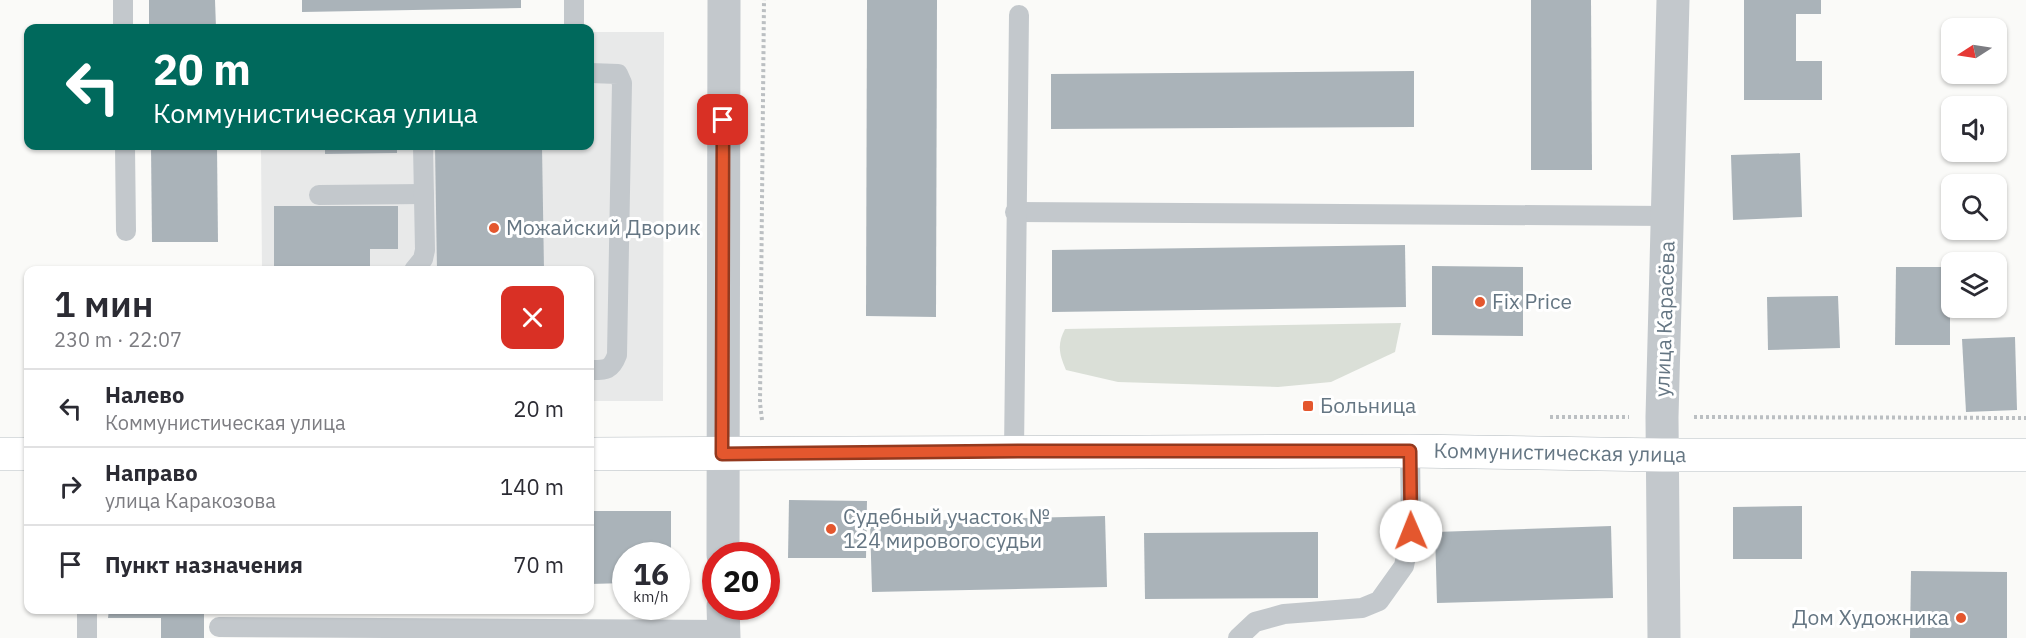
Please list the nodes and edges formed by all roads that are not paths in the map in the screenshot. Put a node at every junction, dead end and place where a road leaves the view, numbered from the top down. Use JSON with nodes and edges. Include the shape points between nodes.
{"nodes":[{"id":1,"x":123,"y":0,"type":"edge"},
{"id":2,"x":574,"y":0,"type":"edge"},
{"id":3,"x":724,"y":0,"type":"edge"},
{"id":4,"x":1673,"y":0,"type":"edge"},
{"id":5,"x":1019,"y":15,"type":"dead end"},
{"id":6,"x":123,"y":24,"type":"edge"},
{"id":7,"x":574,"y":24,"type":"edge"},
{"id":8,"x":594,"y":73,"type":"edge"},
{"id":9,"x":125,"y":150,"type":"edge"},
{"id":10,"x":423,"y":150,"type":"edge"},
{"id":11,"x":424,"y":194,"type":"junction"},
{"id":12,"x":319,"y":195,"type":"dead end"},
{"id":13,"x":1015,"y":212,"type":"junction"},
{"id":14,"x":1668,"y":216,"type":"junction"},
{"id":15,"x":126,"y":231,"type":"dead end"},
{"id":16,"x":417,"y":266,"type":"edge"},
{"id":17,"x":594,"y":370,"type":"edge"},
{"id":18,"x":1410,"y":451,"type":"junction"},
{"id":19,"x":1014,"y":452,"type":"junction"},
{"id":20,"x":0,"y":454,"type":"edge"},
{"id":21,"x":24,"y":454,"type":"edge"},
{"id":22,"x":594,"y":454,"type":"edge"},
{"id":23,"x":722,"y":454,"type":"junction"},
{"id":24,"x":1662,"y":455,"type":"junction"},
{"id":25,"x":2026,"y":455,"type":"edge"},
{"id":26,"x":723,"y":542,"type":"edge"},
{"id":27,"x":87,"y":614,"type":"edge"},
{"id":28,"x":724,"y":625,"type":"edge"},
{"id":29,"x":219,"y":627,"type":"dead end"},
{"id":30,"x":87,"y":638,"type":"edge"},
{"id":31,"x":1238,"y":638,"type":"edge"},
{"id":32,"x":1664,"y":638,"type":"edge"}],
"edges":[{"from":1,"to":6,"type":"lane"},
{"from":2,"to":7,"type":"lane"},
{"from":3,"to":23,"type":"street"},
{"from":4,"to":14,"type":"street","name":"улица Карасёва"},
{"from":5,"to":13,"type":"lane"},
{"from":8,"to":17,"type":"lane","via":[[618,74],[622,83],[617,355],[614,364]]},
{"from":9,"to":15,"type":"lane"},
{"from":10,"to":11,"type":"lane"},
{"from":11,"to":12,"type":"lane"},
{"from":11,"to":16,"type":"lane","via":[[425,250]]},
{"from":13,"to":14,"type":"lane"},
{"from":13,"to":19,"type":"lane"},
{"from":14,"to":24,"type":"street","name":"улица Карасёва"},
{"from":18,"to":19,"type":"main road","name":"Коммунистическая улица"},
{"from":18,"to":24,"type":"main road","name":"Коммунистическая улица"},
{"from":18,"to":31,"type":"lane","via":[[1411,531],[1404,566],[1379,601],[1362,608],[1284,614],[1255,622]]},
{"from":19,"to":23,"type":"main road","name":"Коммунистическая улица"},
{"from":20,"to":21,"type":"main road"},
{"from":22,"to":23,"type":"main road","name":"Коммунистическая улица"},
{"from":23,"to":26,"type":"street"},
{"from":24,"to":25,"type":"main road","name":"Коммунистическая улица"},
{"from":24,"to":32,"type":"street","name":"улица Карасёва"},
{"from":27,"to":30,"type":"lane"},
{"from":28,"to":29,"type":"lane"}]}
